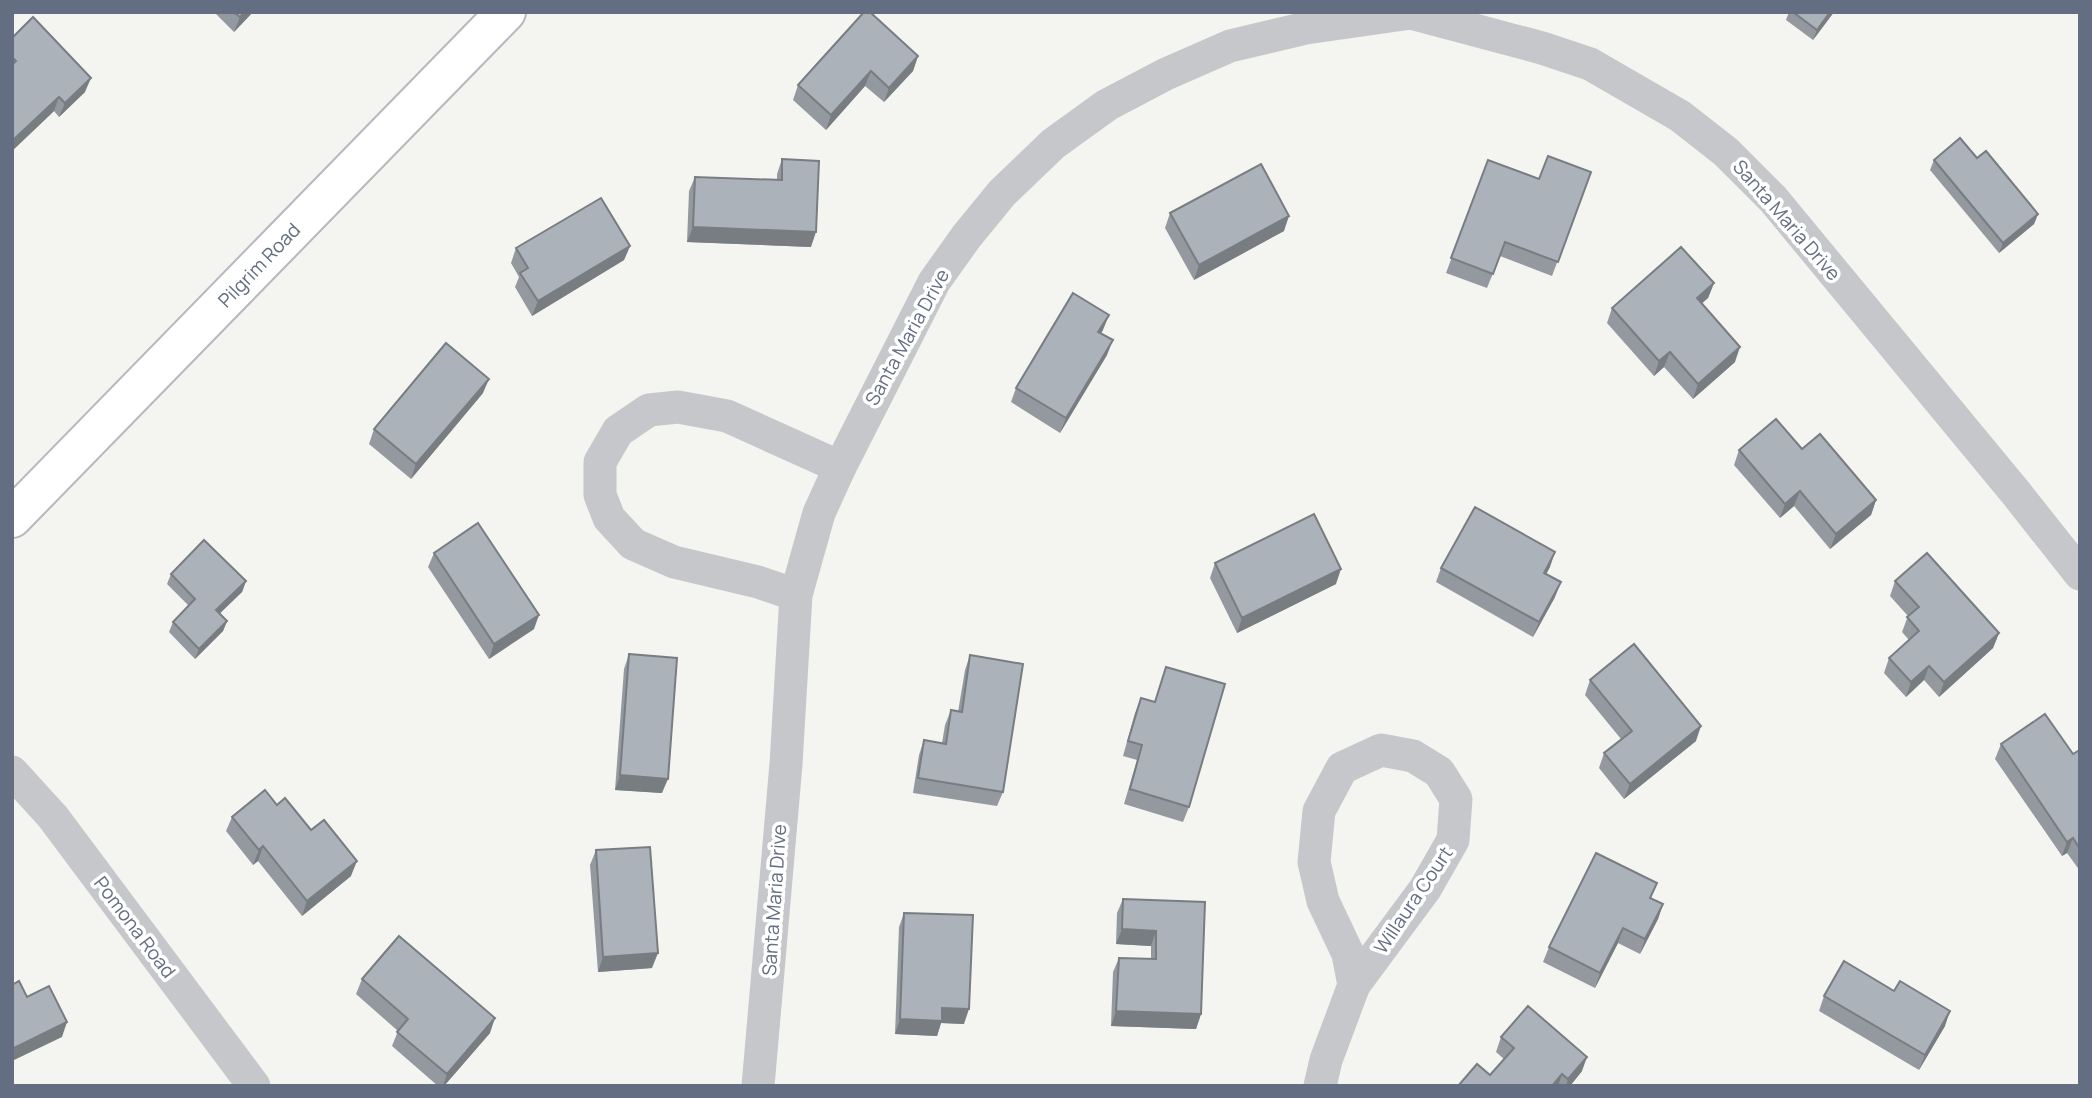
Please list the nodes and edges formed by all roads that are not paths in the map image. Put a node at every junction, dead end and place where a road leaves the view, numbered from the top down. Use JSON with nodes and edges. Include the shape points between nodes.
{"nodes":[{"id":1,"x":506,"y":12,"type":"edge"},
{"id":2,"x":1411,"y":13,"type":"edge"},
{"id":3,"x":1305,"y":20,"type":"edge"},
{"id":4,"x":839,"y":467,"type":"junction"},
{"id":5,"x":12,"y":518,"type":"edge"},
{"id":6,"x":2080,"y":574,"type":"edge"},
{"id":7,"x":796,"y":595,"type":"junction"},
{"id":8,"x":12,"y":772,"type":"edge"},
{"id":9,"x":1354,"y":985,"type":"junction"},
{"id":10,"x":254,"y":1086,"type":"edge"},
{"id":11,"x":758,"y":1086,"type":"edge"},
{"id":12,"x":1320,"y":1086,"type":"edge"}],
"edges":[{"from":1,"to":5,"type":"main road","name":"Pilgrim Road"},
{"from":2,"to":3,"type":"street","name":"Santa Maria Drive"},
{"from":2,"to":6,"type":"street","name":"Santa Maria Drive","via":[[1590,64],[1679,116],[1726,152],[1773,199]]},
{"from":3,"to":4,"type":"street","name":"Santa Maria Drive","via":[[1166,74],[1107,105],[1053,144],[965,237],[934,282]]},
{"from":4,"to":7,"type":"street","name":"Santa Maria Drive","via":[[819,513]]},
{"from":4,"to":7,"type":"street","via":[[727,416],[678,407],[649,410],[618,431],[600,462],[600,495],[608,517],[633,544],[674,562]]},
{"from":7,"to":11,"type":"street","name":"Santa Maria Drive"},
{"from":8,"to":10,"type":"street","name":"Pomona Road","via":[[53,817]]},
{"from":9,"to":9,"type":"street","name":"Willaura Court","via":[[1425,888],[1453,840],[1456,799],[1438,772],[1413,756],[1381,750],[1342,768],[1319,811],[1314,862],[1323,901],[1348,954]]},
{"from":9,"to":12,"type":"street","name":"Willaura Court"}]}
